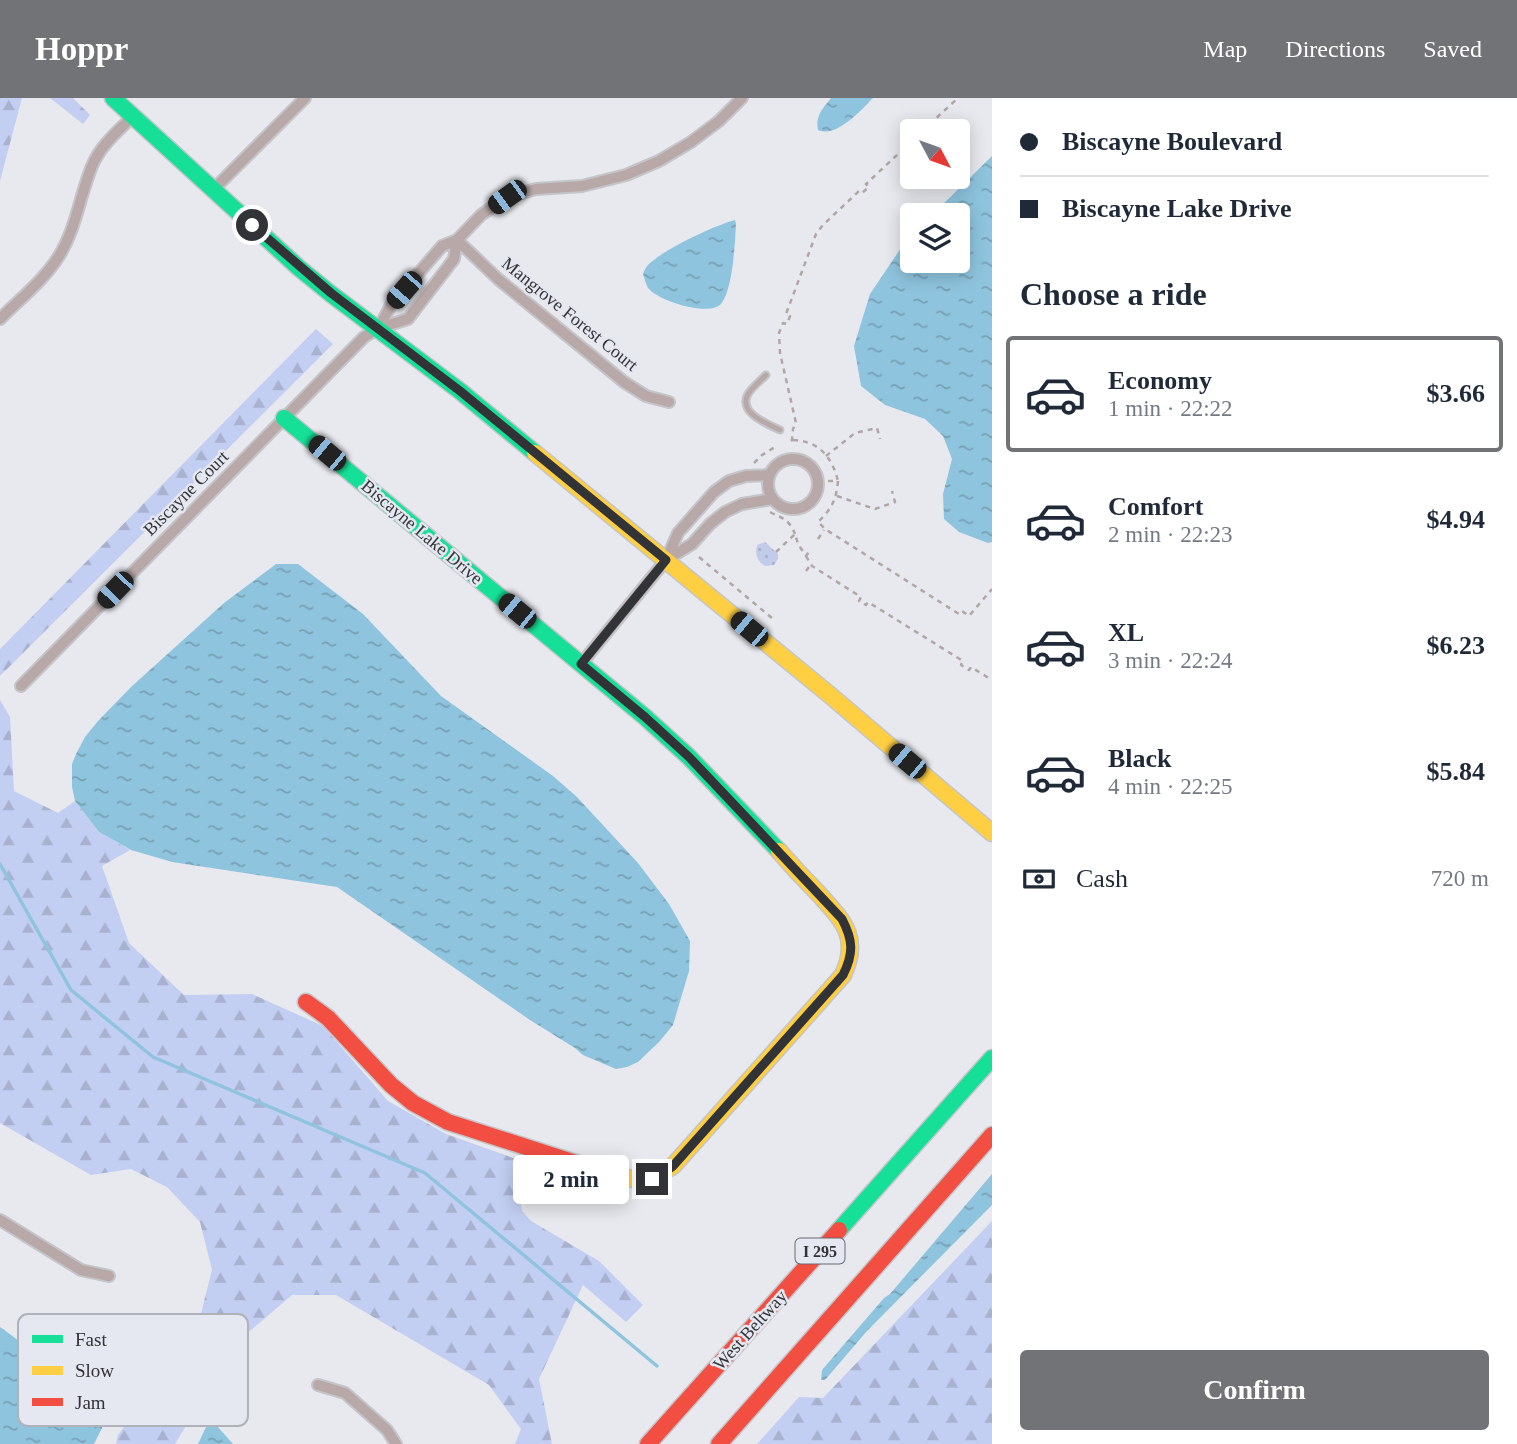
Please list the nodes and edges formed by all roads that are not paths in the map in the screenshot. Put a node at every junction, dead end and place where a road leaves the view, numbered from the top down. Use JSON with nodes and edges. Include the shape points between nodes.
{"nodes":[{"id":1,"x":113,"y":98,"type":"edge"},
{"id":2,"x":742,"y":98,"type":"edge"},
{"id":3,"x":299,"y":100,"type":"edge"},
{"id":4,"x":133,"y":116,"type":"junction"},
{"id":5,"x":213,"y":190,"type":"junction"},
{"id":6,"x":457,"y":240,"type":"junction"},
{"id":7,"x":0,"y":319,"type":"edge"},
{"id":8,"x":379,"y":328,"type":"junction"},
{"id":9,"x":765,"y":375,"type":"dead end"},
{"id":10,"x":669,"y":402,"type":"dead end"},
{"id":11,"x":284,"y":418,"type":"junction"},
{"id":12,"x":780,"y":430,"type":"dead end"},
{"id":13,"x":769,"y":475,"type":"junction"},
{"id":14,"x":772,"y":499,"type":"junction"},
{"id":15,"x":666,"y":560,"type":"junction"},
{"id":16,"x":581,"y":664,"type":"junction"},
{"id":17,"x":21,"y":686,"type":"dead end"},
{"id":18,"x":992,"y":833,"type":"edge"},
{"id":19,"x":306,"y":1002,"type":"dead end"},
{"id":20,"x":992,"y":1058,"type":"edge"},
{"id":21,"x":992,"y":1135,"type":"edge"},
{"id":22,"x":0,"y":1220,"type":"edge"},
{"id":23,"x":109,"y":1276,"type":"dead end"},
{"id":24,"x":318,"y":1385,"type":"dead end"},
{"id":25,"x":396,"y":1444,"type":"edge"},
{"id":26,"x":648,"y":1444,"type":"edge"},
{"id":27,"x":719,"y":1444,"type":"edge"}],
"edges":[{"from":1,"to":4,"type":"main road"},
{"from":2,"to":6,"type":"street","via":[[719,121],[659,161],[582,186],[536,189],[507,197]]},
{"from":3,"to":5,"type":"street"},
{"from":4,"to":5,"type":"main road"},
{"from":4,"to":7,"type":"street","via":[[92,164],[59,257]]},
{"from":5,"to":8,"type":"main road","via":[[316,281]]},
{"from":6,"to":8,"type":"street","via":[[442,246],[391,306]]},
{"from":6,"to":8,"type":"street","via":[[454,259],[408,319]]},
{"from":6,"to":10,"type":"street","name":"Mangrove Forest Court","via":[[624,382],[646,396]]},
{"from":8,"to":11,"type":"street","name":"Biscayne Court","via":[[364,337]]},
{"from":8,"to":15,"type":"main road"},
{"from":9,"to":12,"type":"lane","via":[[746,402],[750,413]]},
{"from":11,"to":16,"type":"main road","name":"Biscayne Lake Drive"},
{"from":11,"to":17,"type":"street","name":"Biscayne Court"},
{"from":13,"to":14,"type":"street"},
{"from":13,"to":14,"type":"street","via":[[779,463],[796,459],[811,466],[818,481],[814,498],[801,508],[785,508]]},
{"from":13,"to":15,"type":"street","via":[[729,481],[714,492],[678,533]]},
{"from":14,"to":15,"type":"street","via":[[725,512],[687,548]]},
{"from":15,"to":16,"type":"street"},
{"from":15,"to":18,"type":"main road"},
{"from":16,"to":19,"type":"main road","name":"Biscayne Lake Drive","via":[[689,757],[842,919],[851,947],[843,975],[673,1166],[640,1181],[431,1114],[391,1085],[328,1018]]},
{"from":20,"to":26,"type":"main road","name":"West Beltway","number":"I 295"},
{"from":21,"to":27,"type":"main road","number":"I 295"},
{"from":22,"to":23,"type":"street","via":[[81,1270]]},
{"from":24,"to":25,"type":"street","via":[[345,1393],[387,1430]]}]}
